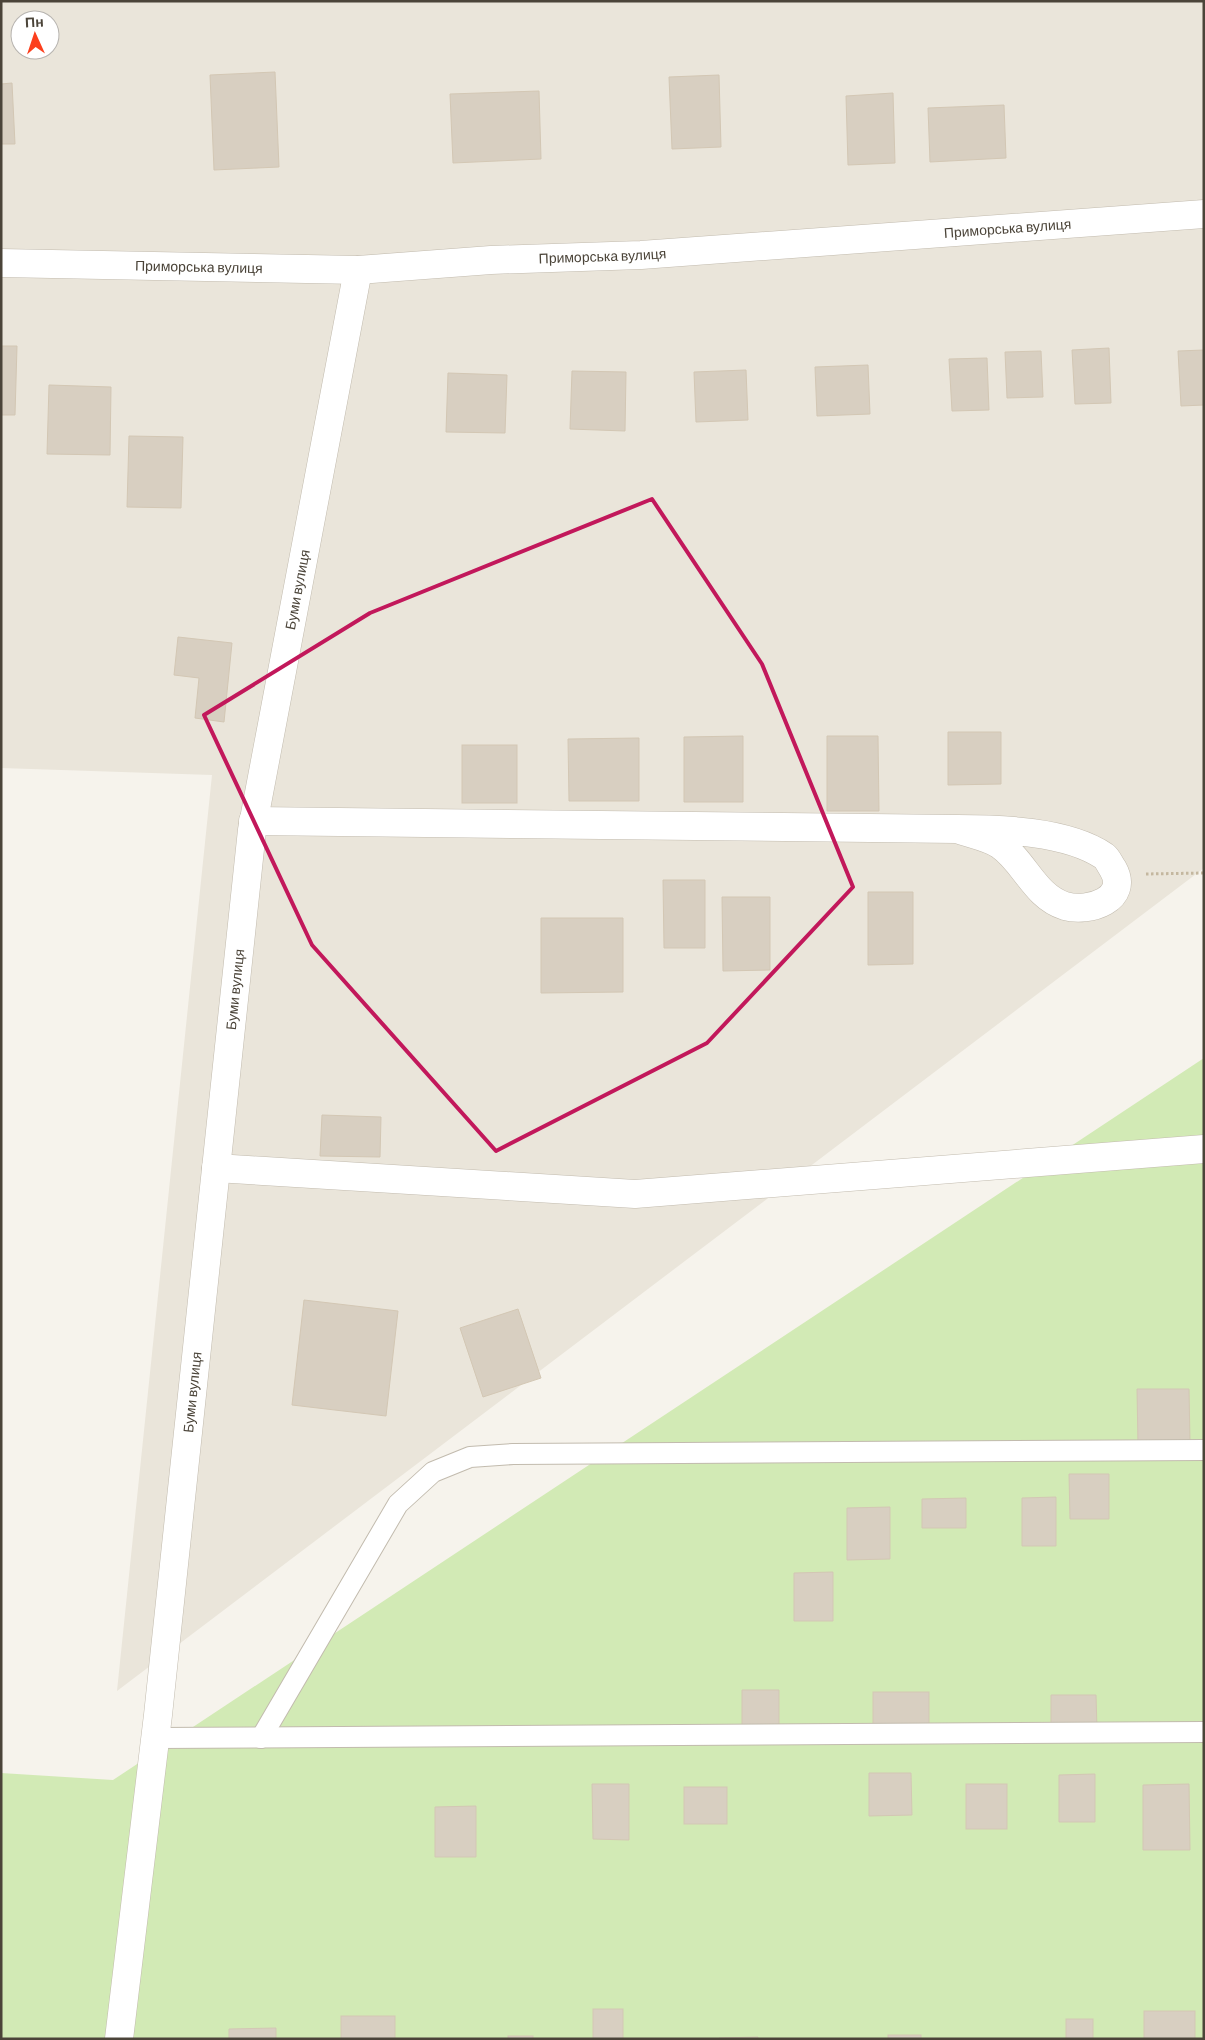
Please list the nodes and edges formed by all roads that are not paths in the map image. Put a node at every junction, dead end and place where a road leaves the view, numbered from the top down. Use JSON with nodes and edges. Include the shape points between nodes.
{"nodes":[{"id":1,"x":1204,"y":214,"type":"edge"},
{"id":2,"x":1,"y":263,"type":"edge"},
{"id":3,"x":358,"y":270,"type":"junction"},
{"id":4,"x":253,"y":821,"type":"junction"},
{"id":5,"x":957,"y":829,"type":"junction"},
{"id":6,"x":1204,"y":1148,"type":"edge"},
{"id":7,"x":216,"y":1168,"type":"junction"},
{"id":8,"x":1204,"y":1450,"type":"edge"},
{"id":9,"x":157,"y":1727,"type":"junction"},
{"id":10,"x":1204,"y":1732,"type":"edge"},
{"id":11,"x":261,"y":1738,"type":"junction"},
{"id":12,"x":118,"y":2039,"type":"edge"}],
"edges":[{"from":1,"to":3,"type":"street","name":"Приморська вулиця","via":[[651,254],[491,260]]},
{"from":2,"to":3,"type":"street","name":"Приморська вулиця"},
{"from":3,"to":4,"type":"street","name":"Буми вулиця"},
{"from":4,"to":5,"type":"street"},
{"from":4,"to":7,"type":"street","name":"Буми вулиця"},
{"from":5,"to":5,"type":"street","via":[[1005,829],[1068,840],[1106,857],[1116,874],[1116,886],[1109,899],[1088,909],[1065,906],[1041,893],[1028,873],[999,845]]},
{"from":6,"to":7,"type":"street","via":[[635,1194]]},
{"from":7,"to":9,"type":"street","name":"Буми вулиця"},
{"from":8,"to":11,"type":"lane","via":[[513,1454],[470,1457],[433,1472],[398,1504]]},
{"from":9,"to":11,"type":"lane"},
{"from":9,"to":12,"type":"street","name":"Буми вулиця"},
{"from":10,"to":11,"type":"lane"}]}
